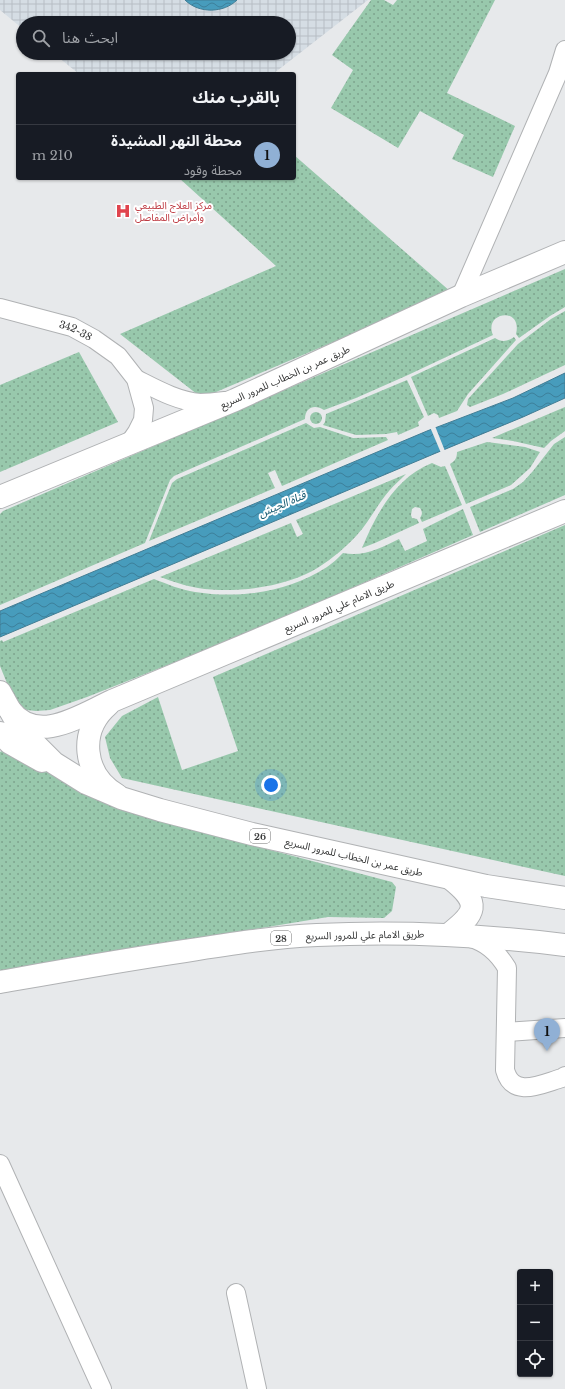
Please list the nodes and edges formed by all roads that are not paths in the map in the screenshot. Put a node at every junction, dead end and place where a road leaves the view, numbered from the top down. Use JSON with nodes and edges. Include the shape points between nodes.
{"nodes":[{"id":1,"x":565,"y":50,"type":"edge"},
{"id":2,"x":565,"y":252,"type":"edge"},
{"id":3,"x":461,"y":296,"type":"junction"},
{"id":4,"x":0,"y":308,"type":"edge"},
{"id":5,"x":136,"y":379,"type":"junction"},
{"id":6,"x":235,"y":400,"type":"junction"},
{"id":7,"x":128,"y":445,"type":"junction"},
{"id":8,"x":1,"y":497,"type":"edge"},
{"id":9,"x":565,"y":511,"type":"edge"},
{"id":10,"x":3,"y":698,"type":"edge"},
{"id":11,"x":112,"y":701,"type":"junction"},
{"id":12,"x":0,"y":733,"type":"edge"},
{"id":13,"x":0,"y":747,"type":"edge"},
{"id":14,"x":30,"y":755,"type":"junction"},
{"id":15,"x":86,"y":783,"type":"junction"},
{"id":16,"x":121,"y":798,"type":"junction"},
{"id":17,"x":451,"y":879,"type":"junction"},
{"id":18,"x":565,"y":898,"type":"edge"},
{"id":19,"x":454,"y":935,"type":"junction"},
{"id":20,"x":565,"y":945,"type":"edge"},
{"id":21,"x":0,"y":982,"type":"edge"},
{"id":22,"x":565,"y":1028,"type":"edge"},
{"id":23,"x":506,"y":1032,"type":"junction"},
{"id":24,"x":565,"y":1076,"type":"edge"},
{"id":25,"x":0,"y":1164,"type":"edge"},
{"id":26,"x":236,"y":1293,"type":"dead end"},
{"id":27,"x":102,"y":1389,"type":"edge"},
{"id":28,"x":257,"y":1389,"type":"edge"}],
"edges":[{"from":1,"to":3,"type":"street","via":[[558,73]]},
{"from":2,"to":3,"type":"main road","name":"طريق عمر بن الخطاب للمرور السريع"},
{"from":3,"to":6,"type":"main road","name":"طريق عمر بن الخطاب للمرور السريع"},
{"from":4,"to":5,"type":"street","name":"342-38","via":[[72,327],[118,356]]},
{"from":5,"to":6,"type":"street","via":[[178,398],[199,403]]},
{"from":5,"to":7,"type":"street","via":[[144,408],[143,420]]},
{"from":6,"to":7,"type":"main road","name":"طريق عمر بن الخطاب للمرور السريع"},
{"from":7,"to":8,"type":"main road","name":"طريق عمر بن الخطاب للمرور السريع"},
{"from":9,"to":11,"type":"main road","name":"طريق الامام علي للمرور السريع"},
{"from":10,"to":11,"type":"main road","name":"طريق الامام علي للمرور السريع","via":[[22,722],[42,728],[65,723]]},
{"from":10,"to":15,"type":"main road","name":"طريق عمر بن الخطاب للمرور السريع","number":"26","via":[[24,733],[38,748],[54,763]]},
{"from":11,"to":16,"type":"main road","name":"طريق الامام علي للمرور السريع","via":[[101,711],[90,729],[89,751],[95,774],[109,790]]},
{"from":12,"to":14,"type":"main road","via":[[10,743]]},
{"from":13,"to":14,"type":"street"},
{"from":14,"to":15,"type":"main road"},
{"from":15,"to":16,"type":"main road","name":"طريق عمر بن الخطاب للمرور السريع","number":"26"},
{"from":16,"to":17,"type":"main road","name":"طريق عمر بن الخطاب للمرور السريع","number":"26","via":[[252,834]]},
{"from":17,"to":18,"type":"main road","name":"طريق عمر بن الخطاب للمرور السريع","number":"26"},
{"from":17,"to":19,"type":"main road","via":[[468,894],[472,903],[470,914]]},
{"from":19,"to":20,"type":"main road","name":"طريق الامام علي للمرور السريع","number":"28"},
{"from":19,"to":21,"type":"main road","name":"طريق الامام علي للمرور السريع","number":"28","via":[[316,935],[246,941]]},
{"from":19,"to":23,"type":"street","via":[[478,940],[490,947],[507,968]]},
{"from":22,"to":23,"type":"street"},
{"from":23,"to":24,"type":"street","via":[[505,1070],[511,1083],[525,1088]]},
{"from":25,"to":27,"type":"street"},
{"from":26,"to":28,"type":"street"}]}
